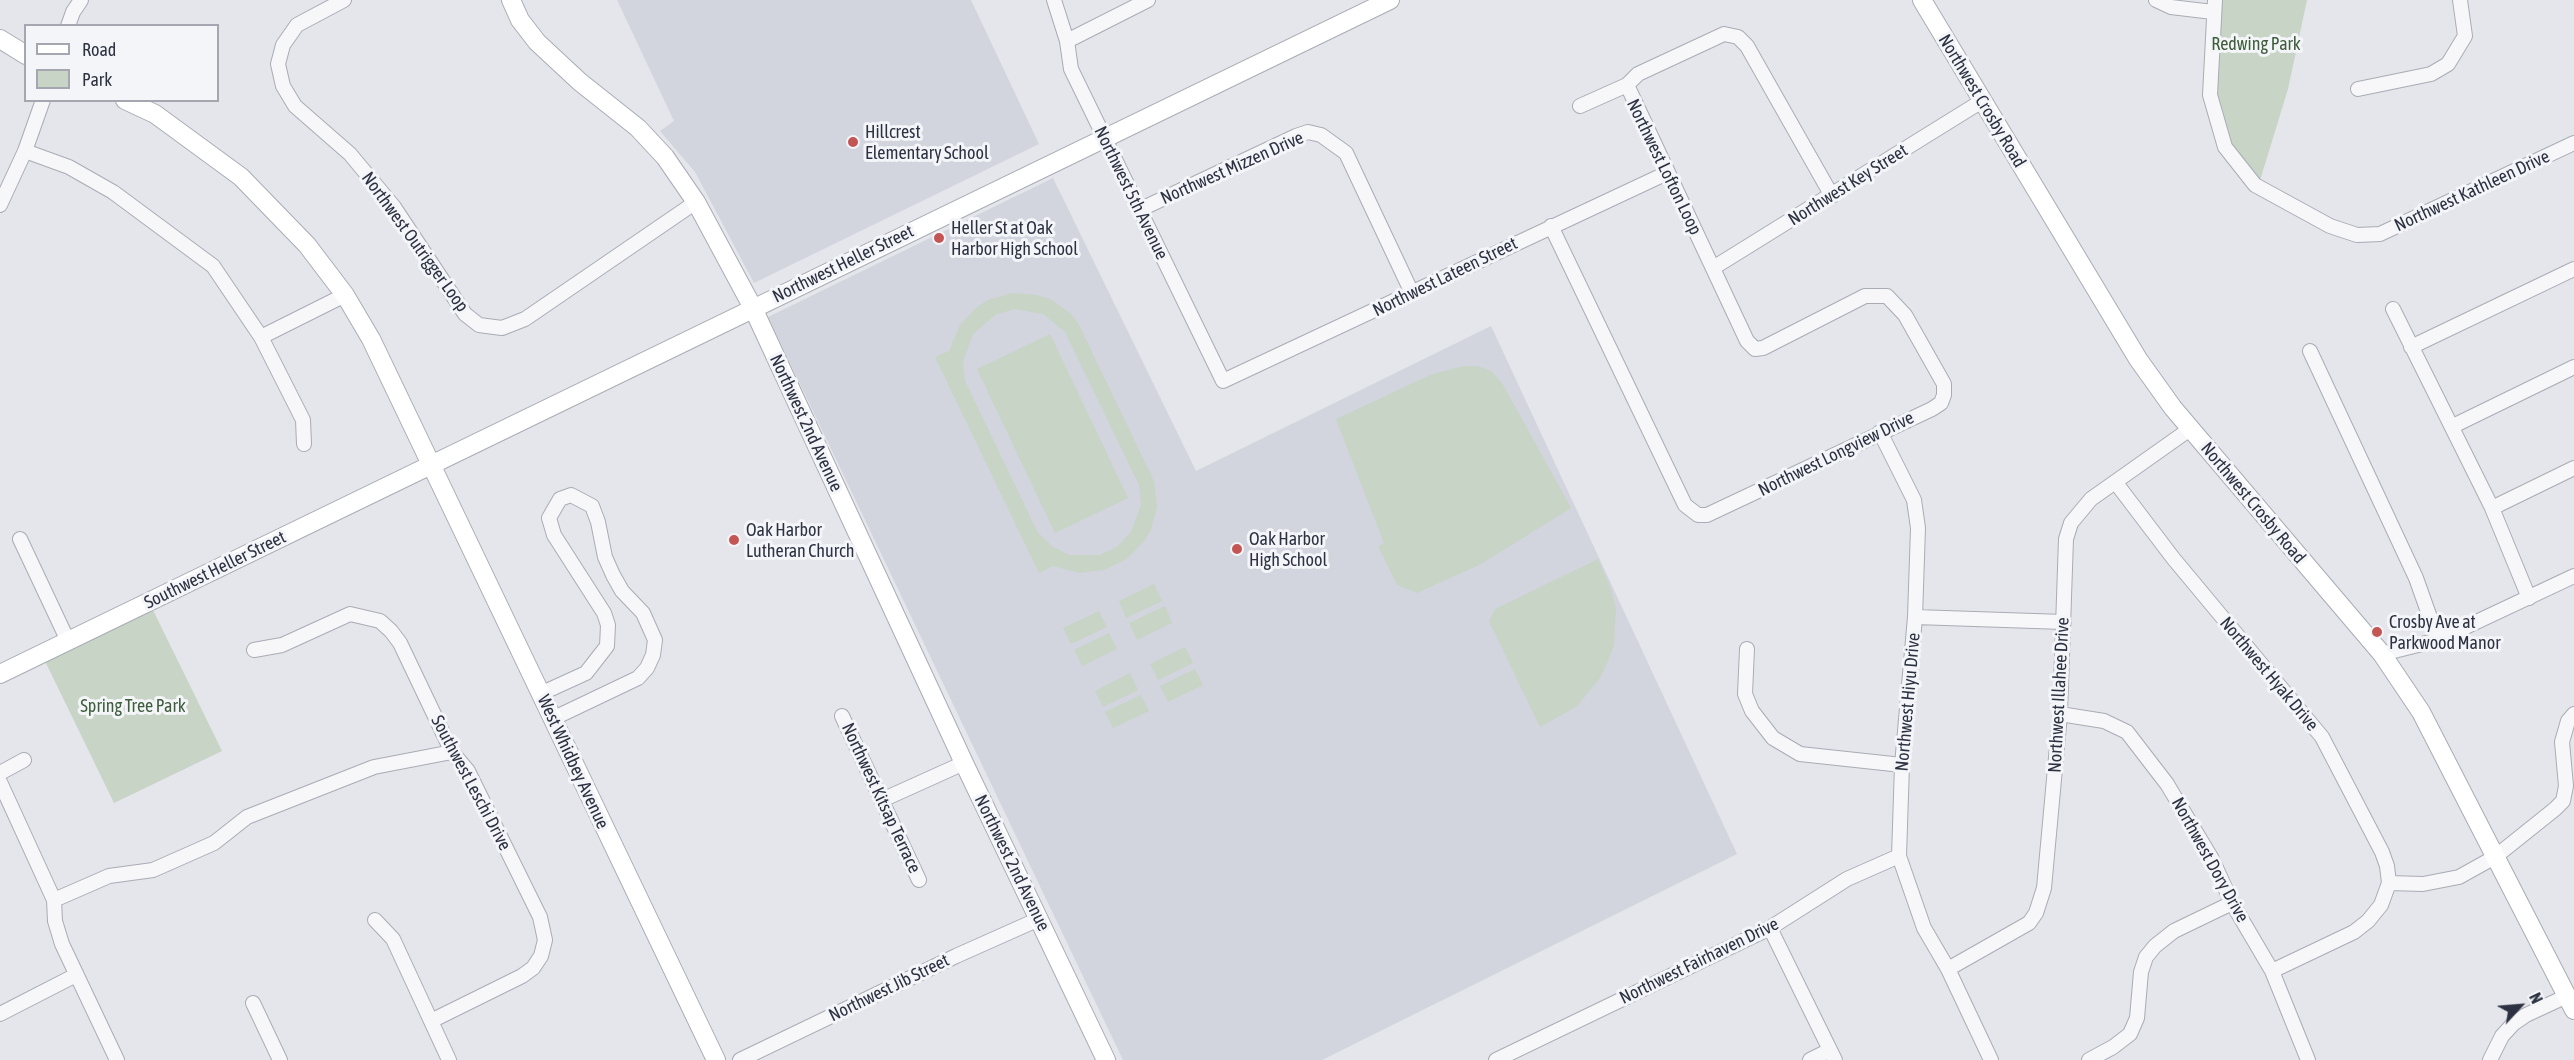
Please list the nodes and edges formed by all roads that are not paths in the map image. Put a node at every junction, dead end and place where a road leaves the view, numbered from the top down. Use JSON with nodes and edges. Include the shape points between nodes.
{"nodes":[{"id":1,"x":81,"y":0,"type":"edge"},
{"id":2,"x":345,"y":0,"type":"edge"},
{"id":3,"x":511,"y":0,"type":"edge"},
{"id":4,"x":1054,"y":0,"type":"edge"},
{"id":5,"x":1148,"y":0,"type":"edge"},
{"id":6,"x":1390,"y":0,"type":"edge"},
{"id":7,"x":1922,"y":0,"type":"edge"},
{"id":8,"x":2156,"y":0,"type":"edge"},
{"id":9,"x":2460,"y":0,"type":"edge"},
{"id":10,"x":2214,"y":6,"type":"edge"},
{"id":11,"x":69,"y":24,"type":"edge"},
{"id":12,"x":0,"y":39,"type":"edge"},
{"id":13,"x":1067,"y":41,"type":"junction"},
{"id":14,"x":24,"y":54,"type":"edge"},
{"id":15,"x":1627,"y":85,"type":"junction"},
{"id":16,"x":2358,"y":89,"type":"dead end"},
{"id":17,"x":1982,"y":101,"type":"junction"},
{"id":18,"x":42,"y":102,"type":"edge"},
{"id":19,"x":129,"y":102,"type":"edge"},
{"id":20,"x":1580,"y":106,"type":"dead end"},
{"id":21,"x":1105,"y":138,"type":"junction"},
{"id":22,"x":2574,"y":143,"type":"edge"},
{"id":23,"x":25,"y":151,"type":"junction"},
{"id":24,"x":1667,"y":173,"type":"junction"},
{"id":25,"x":1832,"y":196,"type":"junction"},
{"id":26,"x":696,"y":202,"type":"junction"},
{"id":27,"x":0,"y":205,"type":"edge"},
{"id":28,"x":1138,"y":210,"type":"junction"},
{"id":29,"x":1551,"y":226,"type":"junction"},
{"id":30,"x":1713,"y":268,"type":"junction"},
{"id":31,"x":2574,"y":269,"type":"edge"},
{"id":32,"x":1412,"y":293,"type":"junction"},
{"id":33,"x":345,"y":295,"type":"junction"},
{"id":34,"x":753,"y":308,"type":"junction"},
{"id":35,"x":2393,"y":309,"type":"dead end"},
{"id":36,"x":261,"y":337,"type":"junction"},
{"id":37,"x":2411,"y":347,"type":"junction"},
{"id":38,"x":2310,"y":351,"type":"dead end"},
{"id":39,"x":2574,"y":367,"type":"edge"},
{"id":40,"x":1223,"y":381,"type":"joint"},
{"id":41,"x":2453,"y":426,"type":"junction"},
{"id":42,"x":2190,"y":429,"type":"junction"},
{"id":43,"x":1880,"y":432,"type":"junction"},
{"id":44,"x":304,"y":444,"type":"dead end"},
{"id":45,"x":429,"y":465,"type":"junction"},
{"id":46,"x":2574,"y":468,"type":"edge"},
{"id":47,"x":2116,"y":483,"type":"junction"},
{"id":48,"x":2492,"y":508,"type":"junction"},
{"id":49,"x":20,"y":539,"type":"dead end"},
{"id":50,"x":2574,"y":576,"type":"edge"},
{"id":51,"x":2529,"y":597,"type":"junction"},
{"id":52,"x":1915,"y":617,"type":"junction"},
{"id":53,"x":2064,"y":622,"type":"junction"},
{"id":54,"x":2438,"y":640,"type":"junction"},
{"id":55,"x":68,"y":641,"type":"junction"},
{"id":56,"x":1747,"y":649,"type":"dead end"},
{"id":57,"x":254,"y":650,"type":"dead end"},
{"id":58,"x":2382,"y":654,"type":"junction"},
{"id":59,"x":0,"y":674,"type":"edge"},
{"id":60,"x":540,"y":694,"type":"junction"},
{"id":61,"x":2060,"y":714,"type":"junction"},
{"id":62,"x":2574,"y":714,"type":"edge"},
{"id":63,"x":842,"y":716,"type":"dead end"},
{"id":64,"x":552,"y":719,"type":"junction"},
{"id":65,"x":452,"y":752,"type":"junction"},
{"id":66,"x":24,"y":760,"type":"dead end"},
{"id":67,"x":964,"y":764,"type":"junction"},
{"id":68,"x":1902,"y":765,"type":"junction"},
{"id":69,"x":0,"y":773,"type":"edge"},
{"id":70,"x":0,"y":782,"type":"edge"},
{"id":71,"x":882,"y":800,"type":"junction"},
{"id":72,"x":1899,"y":856,"type":"junction"},
{"id":73,"x":2495,"y":857,"type":"junction"},
{"id":74,"x":919,"y":880,"type":"dead end"},
{"id":75,"x":2389,"y":883,"type":"junction"},
{"id":76,"x":54,"y":900,"type":"junction"},
{"id":77,"x":2232,"y":903,"type":"junction"},
{"id":78,"x":1039,"y":919,"type":"junction"},
{"id":79,"x":375,"y":920,"type":"dead end"},
{"id":80,"x":1770,"y":927,"type":"junction"},
{"id":81,"x":1948,"y":969,"type":"junction"},
{"id":82,"x":2272,"y":971,"type":"junction"},
{"id":83,"x":76,"y":975,"type":"junction"},
{"id":84,"x":253,"y":1003,"type":"dead end"},
{"id":85,"x":2571,"y":1003,"type":"edge"},
{"id":86,"x":0,"y":1014,"type":"edge"},
{"id":87,"x":431,"y":1021,"type":"junction"},
{"id":88,"x":1833,"y":1055,"type":"edge"},
{"id":89,"x":117,"y":1060,"type":"edge"},
{"id":90,"x":280,"y":1060,"type":"edge"},
{"id":91,"x":449,"y":1060,"type":"edge"},
{"id":92,"x":716,"y":1060,"type":"edge"},
{"id":93,"x":740,"y":1060,"type":"edge"},
{"id":94,"x":1106,"y":1060,"type":"edge"},
{"id":95,"x":1496,"y":1060,"type":"edge"},
{"id":96,"x":1810,"y":1060,"type":"edge"},
{"id":97,"x":1991,"y":1060,"type":"edge"},
{"id":98,"x":2089,"y":1060,"type":"edge"},
{"id":99,"x":2308,"y":1060,"type":"edge"},
{"id":100,"x":2490,"y":1060,"type":"edge"}],
"edges":[{"from":1,"to":11,"type":"street"},
{"from":2,"to":26,"type":"street","name":"Northwest Outrigger Loop","via":[[297,25],[283,45],[278,64],[284,86],[295,106],[350,154],[394,207],[465,314],[479,325],[502,328],[525,319]]},
{"from":3,"to":26,"type":"street","name":"Northwest 2nd Avenue","via":[[537,42],[638,128],[665,157]]},
{"from":4,"to":13,"type":"street","name":"Northwest 5th Avenue"},
{"from":5,"to":13,"type":"street"},
{"from":6,"to":21,"type":"street","name":"Northwest Heller Street"},
{"from":7,"to":17,"type":"street","name":"Northwest Crosby Road"},
{"from":8,"to":10,"type":"street","via":[[2171,7]]},
{"from":9,"to":16,"type":"street","via":[[2465,36],[2448,64],[2431,75]]},
{"from":10,"to":22,"type":"street","name":"Northwest Kathleen Drive","via":[[2210,95],[2225,147],[2255,185],[2330,226],[2357,235],[2380,234]]},
{"from":12,"to":14,"type":"street"},
{"from":13,"to":21,"type":"street","name":"Northwest 5th Avenue","via":[[1071,69]]},
{"from":15,"to":20,"type":"street"},
{"from":15,"to":24,"type":"street","name":"Northwest Lofton Loop"},
{"from":15,"to":25,"type":"street","name":"Northwest Lofton Loop","via":[[1638,74],[1724,34],[1738,37],[1747,46]]},
{"from":17,"to":25,"type":"street","name":"Northwest Key Street"},
{"from":17,"to":42,"type":"street","name":"Northwest Crosby Road","via":[[2138,359]]},
{"from":18,"to":23,"type":"street"},
{"from":19,"to":33,"type":"street","name":"West Whidbey Avenue","via":[[155,114],[242,177],[307,245]]},
{"from":21,"to":28,"type":"street","name":"Northwest 5th Avenue"},
{"from":21,"to":34,"type":"street","name":"Northwest Heller Street"},
{"from":23,"to":27,"type":"street"},
{"from":23,"to":36,"type":"street","via":[[69,166],[113,192],[213,266]]},
{"from":24,"to":29,"type":"street","name":"Northwest Lateen Street"},
{"from":24,"to":30,"type":"street","name":"Northwest Lofton Loop"},
{"from":25,"to":30,"type":"street","name":"Northwest Key Street"},
{"from":26,"to":34,"type":"street","name":"Northwest 2nd Avenue"},
{"from":28,"to":32,"type":"street","name":"Northwest Mizzen Drive","via":[[1296,136],[1308,132],[1321,135],[1346,153]]},
{"from":28,"to":40,"type":"street","name":"Northwest 5th Avenue"},
{"from":29,"to":32,"type":"street","name":"Northwest Lateen Street"},
{"from":29,"to":43,"type":"street","name":"Northwest Longview Drive","via":[[1691,511],[1707,515],[1716,512]]},
{"from":30,"to":43,"type":"street","name":"Northwest Longview Drive","via":[[1746,340],[1755,349],[1865,296],[1887,296],[1898,305],[1939,371],[1944,395],[1941,403]]},
{"from":31,"to":37,"type":"street"},
{"from":32,"to":40,"type":"street","name":"Northwest Lateen Street"},
{"from":33,"to":36,"type":"street"},
{"from":33,"to":45,"type":"street","name":"West Whidbey Avenue","via":[[371,339]]},
{"from":34,"to":45,"type":"street","name":"Northwest Heller Street"},
{"from":34,"to":67,"type":"street","name":"Northwest 2nd Avenue"},
{"from":35,"to":37,"type":"street"},
{"from":36,"to":44,"type":"street","via":[[303,420]]},
{"from":37,"to":41,"type":"street"},
{"from":38,"to":54,"type":"street","via":[[2416,578]]},
{"from":39,"to":41,"type":"street"},
{"from":41,"to":48,"type":"street"},
{"from":42,"to":47,"type":"street","name":"Northwest Illahee Drive"},
{"from":42,"to":58,"type":"street","name":"Northwest Crosby Road"},
{"from":43,"to":52,"type":"street","name":"Northwest Hiyu Drive","via":[[1917,512]]},
{"from":45,"to":55,"type":"street","name":"Southwest Heller Street"},
{"from":45,"to":60,"type":"street","name":"West Whidbey Avenue"},
{"from":46,"to":48,"type":"street"},
{"from":47,"to":53,"type":"street","name":"Northwest Illahee Drive","via":[[2080,509],[2071,523],[2066,539]]},
{"from":47,"to":75,"type":"street","name":"Northwest Hyak Drive","via":[[2180,567],[2322,736],[2382,852]]},
{"from":48,"to":51,"type":"street"},
{"from":49,"to":55,"type":"street"},
{"from":50,"to":51,"type":"street"},
{"from":51,"to":54,"type":"street"},
{"from":52,"to":53,"type":"street"},
{"from":52,"to":68,"type":"street","name":"Northwest Hiyu Drive"},
{"from":53,"to":61,"type":"street","name":"Northwest Illahee Drive"},
{"from":54,"to":58,"type":"street"},
{"from":55,"to":59,"type":"street","name":"Southwest Heller Street"},
{"from":56,"to":68,"type":"street","via":[[1745,694],[1752,711],[1773,738],[1800,754]]},
{"from":57,"to":65,"type":"street","name":"Southwest Leschi Drive","via":[[282,645],[350,614],[380,621],[400,643]]},
{"from":58,"to":73,"type":"street","name":"Northwest Crosby Road","via":[[2421,712]]},
{"from":60,"to":64,"type":"street","name":"West Whidbey Avenue"},
{"from":60,"to":64,"type":"street","via":[[586,673],[607,646],[604,613],[554,535],[549,518],[560,500],[572,495],[592,506],[613,575],[643,613],[655,640],[653,655],[638,678]]},
{"from":61,"to":77,"type":"street","name":"Northwest Dory Drive","via":[[2104,721],[2127,732],[2167,784],[2212,859]]},
{"from":61,"to":81,"type":"street","name":"Northwest Illahee Drive","via":[[2044,888],[2036,913],[2017,932]]},
{"from":62,"to":73,"type":"street","via":[[2562,742],[2566,772],[2563,801]]},
{"from":63,"to":71,"type":"street","name":"Northwest Kitsap Terrace"},
{"from":64,"to":92,"type":"street","name":"West Whidbey Avenue"},
{"from":65,"to":76,"type":"street","via":[[374,767],[247,817],[214,843],[153,870],[109,876]]},
{"from":65,"to":87,"type":"street","name":"Southwest Leschi Drive","via":[[468,771],[540,917],[545,940],[541,956],[522,976]]},
{"from":66,"to":69,"type":"street"},
{"from":67,"to":71,"type":"street"},
{"from":67,"to":78,"type":"street","name":"Northwest 2nd Avenue"},
{"from":68,"to":72,"type":"street","name":"Northwest Hiyu Drive"},
{"from":70,"to":76,"type":"street"},
{"from":71,"to":74,"type":"street","name":"Northwest Kitsap Terrace"},
{"from":72,"to":80,"type":"street","name":"Northwest Fairhaven Drive","via":[[1847,879]]},
{"from":72,"to":81,"type":"street","name":"Northwest Hiyu Drive","via":[[1912,900]]},
{"from":73,"to":75,"type":"street","via":[[2459,878]]},
{"from":73,"to":85,"type":"street","name":"Northwest Crosby Road"},
{"from":75,"to":82,"type":"street","via":[[2381,904],[2354,933]]},
{"from":76,"to":83,"type":"street","via":[[55,921]]},
{"from":77,"to":82,"type":"street","name":"Northwest Dory Drive"},
{"from":77,"to":98,"type":"street","via":[[2174,931],[2155,946],[2141,972],[2137,1018],[2130,1034]]},
{"from":78,"to":93,"type":"street","name":"Northwest Jib Street"},
{"from":78,"to":94,"type":"street","name":"Northwest 2nd Avenue"},
{"from":79,"to":87,"type":"street","via":[[393,939]]},
{"from":80,"to":88,"type":"street"},
{"from":80,"to":95,"type":"street","name":"Northwest Fairhaven Drive"},
{"from":81,"to":97,"type":"street","name":"Northwest Hiyu Drive"},
{"from":82,"to":99,"type":"street","name":"Northwest Dory Drive"},
{"from":83,"to":86,"type":"street"},
{"from":83,"to":89,"type":"street"},
{"from":84,"to":90,"type":"street"},
{"from":85,"to":100,"type":"street","via":[[2526,1015],[2513,1024]]},
{"from":87,"to":91,"type":"street"},
{"from":88,"to":96,"type":"street"}]}
